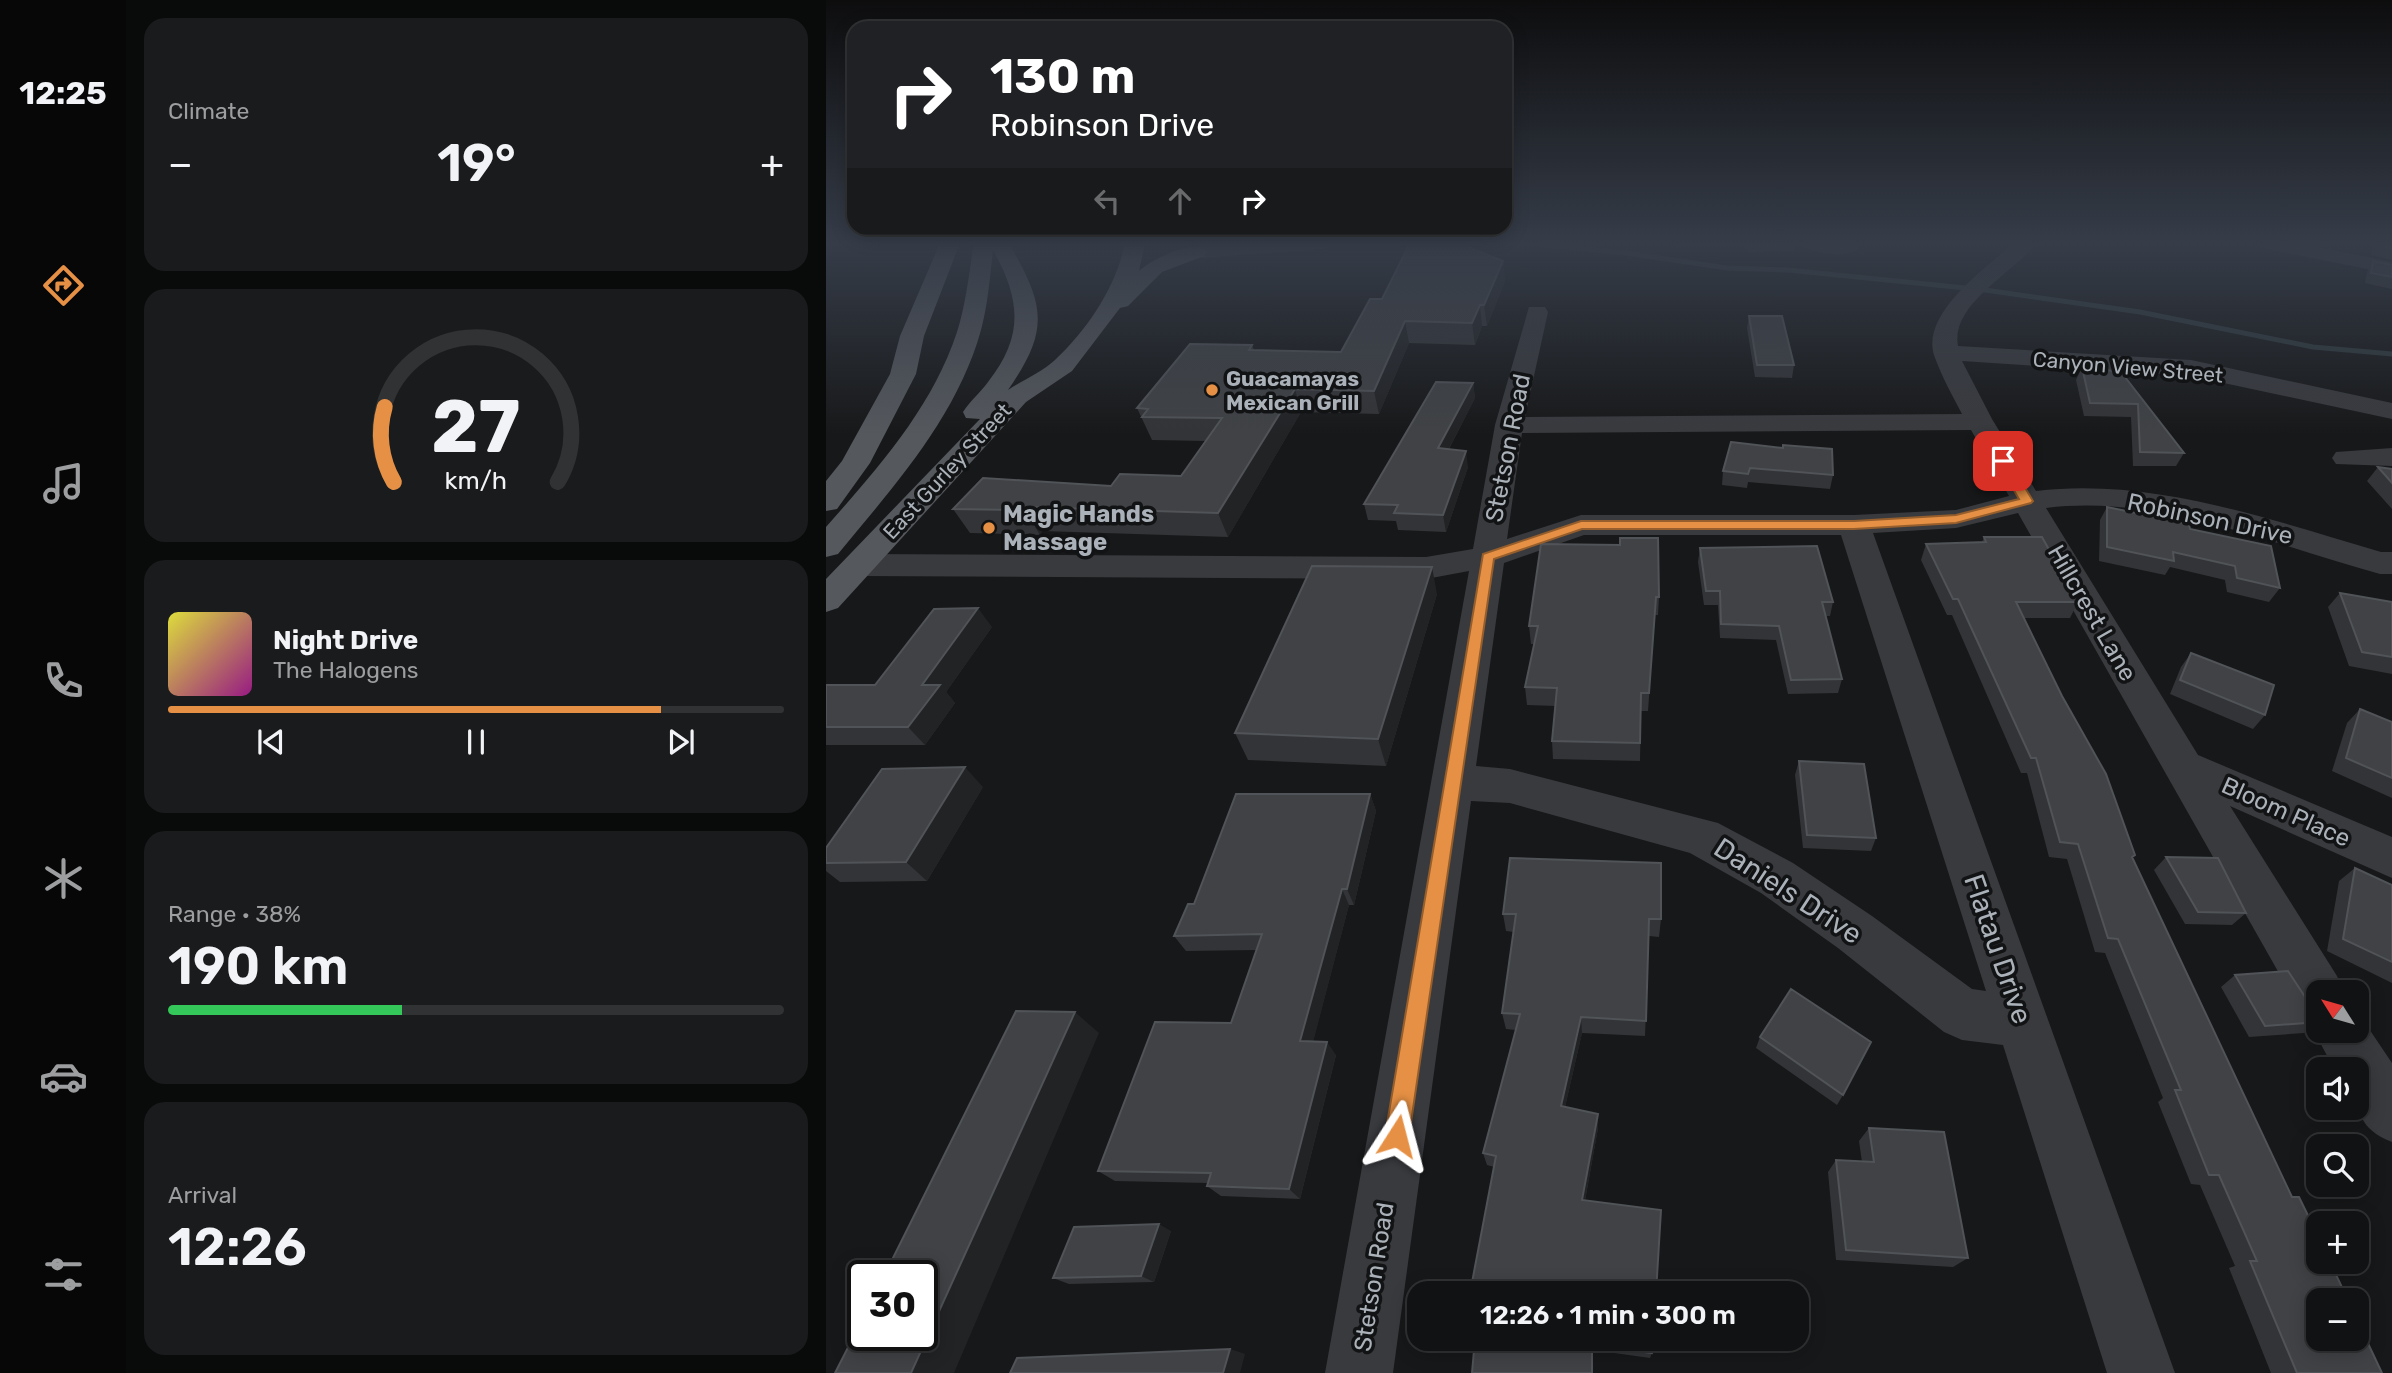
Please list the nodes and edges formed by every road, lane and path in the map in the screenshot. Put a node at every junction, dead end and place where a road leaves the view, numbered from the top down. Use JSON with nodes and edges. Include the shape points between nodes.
{"nodes":[{"id":1,"x":924,"y":307,"type":"edge"},
{"id":2,"x":976,"y":307,"type":"edge"},
{"id":3,"x":1025,"y":307,"type":"edge"},
{"id":4,"x":1109,"y":307,"type":"edge"},
{"id":5,"x":1113,"y":307,"type":"edge"},
{"id":6,"x":1959,"y":307,"type":"edge"},
{"id":7,"x":1537,"y":312,"type":"dead end"},
{"id":8,"x":1105,"y":315,"type":"junction"},
{"id":9,"x":1945,"y":353,"type":"junction"},
{"id":10,"x":1039,"y":357,"type":"dead end"},
{"id":11,"x":1017,"y":396,"type":"junction"},
{"id":12,"x":2392,"y":411,"type":"edge"},
{"id":13,"x":1980,"y":422,"type":"junction"},
{"id":14,"x":1509,"y":425,"type":"junction"},
{"id":15,"x":2392,"y":457,"type":"edge"},
{"id":16,"x":2346,"y":458,"type":"dead end"},
{"id":17,"x":2027,"y":501,"type":"junction"},
{"id":18,"x":826,"y":502,"type":"edge"},
{"id":19,"x":1854,"y":525,"type":"junction"},
{"id":20,"x":826,"y":547,"type":"edge"},
{"id":21,"x":1488,"y":557,"type":"junction"},
{"id":22,"x":843,"y":567,"type":"edge"},
{"id":23,"x":2388,"y":567,"type":"edge"},
{"id":24,"x":826,"y":600,"type":"edge"},
{"id":25,"x":2181,"y":766,"type":"junction"},
{"id":26,"x":1453,"y":782,"type":"junction"},
{"id":27,"x":2392,"y":858,"type":"edge"},
{"id":28,"x":2311,"y":980,"type":"edge"},
{"id":29,"x":2022,"y":1021,"type":"junction"},
{"id":30,"x":2348,"y":1043,"type":"edge"},
{"id":31,"x":2392,"y":1114,"type":"edge"},
{"id":32,"x":1359,"y":1373,"type":"edge"},
{"id":33,"x":2141,"y":1373,"type":"edge"}],
"edges":[{"from":1,"to":18,"type":"main road","via":[[903,374],[855,463]]},
{"from":2,"to":20,"type":"main road","via":[[965,345],[928,416],[880,485]]},
{"from":3,"to":22,"type":"main road","via":[[1019,354],[989,400]]},
{"from":4,"to":8,"type":"main road","name":"East Gurley Street"},
{"from":5,"to":8,"type":"main road"},
{"from":6,"to":9,"type":"street","via":[[1944,334]]},
{"from":7,"to":14,"type":"street","name":"Stetson Road"},
{"from":8,"to":11,"type":"main road","name":"East Gurley Street","via":[[1063,366]]},
{"from":9,"to":12,"type":"street","name":"Canyon View Street","via":[[2191,368]]},
{"from":9,"to":13,"type":"street","name":"Hillcrest Lane"},
{"from":10,"to":11,"type":"main road"},
{"from":11,"to":22,"type":"main road","name":"East Gurley Street"},
{"from":13,"to":14,"type":"street"},
{"from":13,"to":17,"type":"street","name":"Hillcrest Lane"},
{"from":14,"to":21,"type":"street","name":"Stetson Road"},
{"from":15,"to":16,"type":"street"},
{"from":17,"to":19,"type":"street","name":"Robinson Drive","via":[[1956,519]]},
{"from":17,"to":23,"type":"street","name":"Robinson Drive","via":[[2076,495],[2146,501],[2258,526]]},
{"from":17,"to":25,"type":"street","name":"Hillcrest Lane"},
{"from":19,"to":21,"type":"street","name":"Robinson Drive","via":[[1581,525]]},
{"from":19,"to":29,"type":"street","name":"Flatau Drive"},
{"from":21,"to":22,"type":"street","name":"Robinson Drive","via":[[1426,568]]},
{"from":21,"to":26,"type":"street","name":"Stetson Road"},
{"from":22,"to":24,"type":"main road","name":"East Gurley Street"},
{"from":25,"to":27,"type":"street","name":"Bloom Place"},
{"from":25,"to":28,"type":"street","name":"Hillcrest Lane"},
{"from":26,"to":29,"type":"street","name":"Daniels Drive","via":[[1510,786],[1702,837],[1777,878],[1962,1014]]},
{"from":26,"to":32,"type":"street","name":"Stetson Road"},
{"from":29,"to":33,"type":"street","name":"Flatau Drive"},
{"from":30,"to":31,"type":"street"}]}
